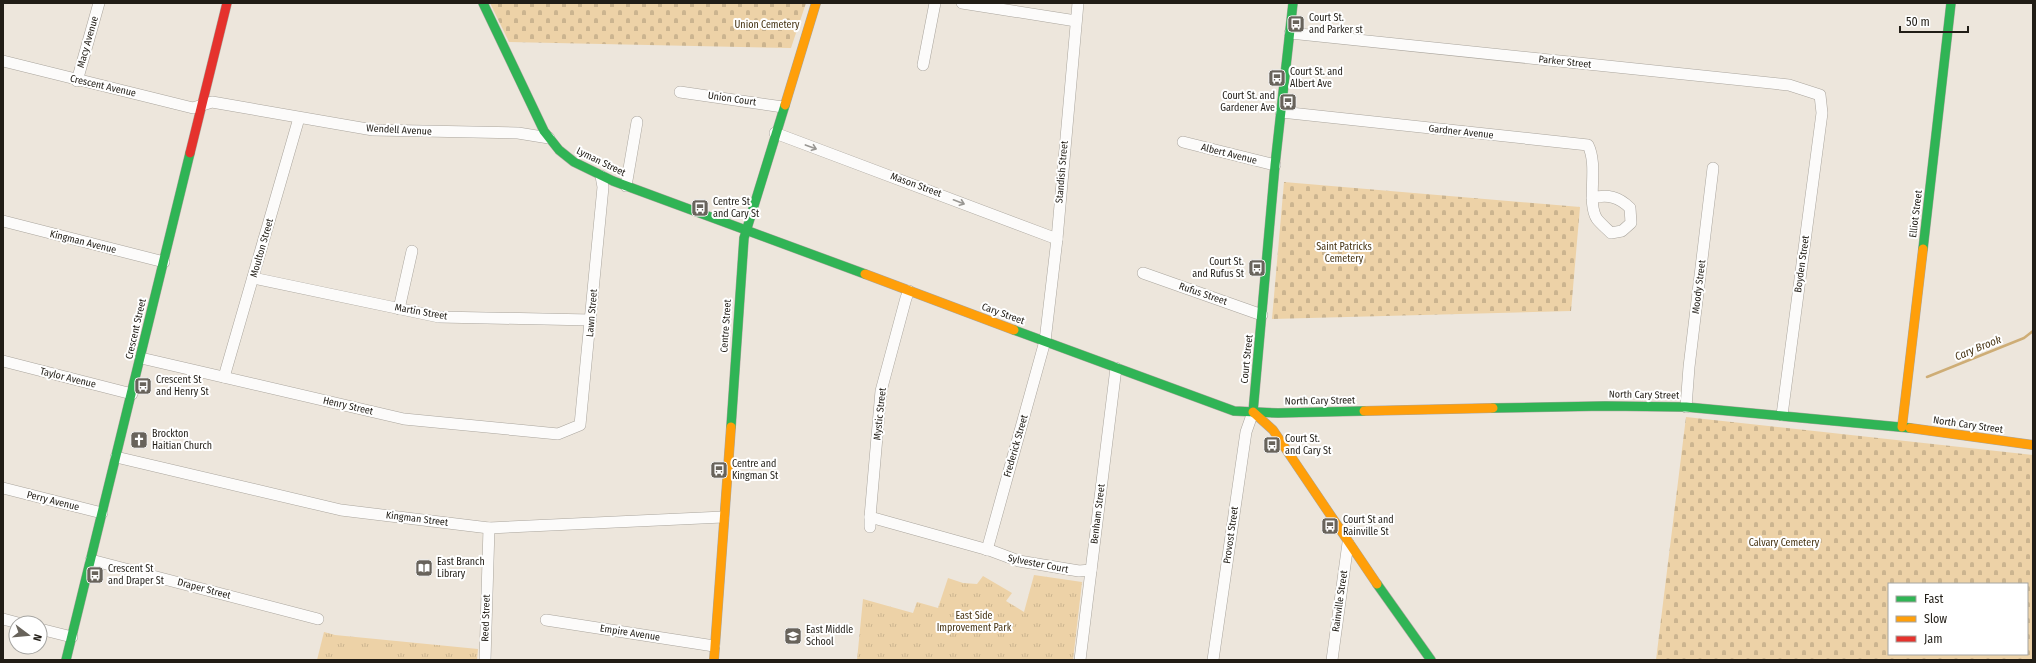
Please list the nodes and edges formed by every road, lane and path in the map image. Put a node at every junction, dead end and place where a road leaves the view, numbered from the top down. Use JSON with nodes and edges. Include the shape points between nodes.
{"nodes":[{"id":1,"x":99,"y":3,"type":"edge"},
{"id":2,"x":227,"y":3,"type":"edge"},
{"id":3,"x":483,"y":3,"type":"edge"},
{"id":4,"x":816,"y":3,"type":"edge"},
{"id":5,"x":935,"y":3,"type":"edge"},
{"id":6,"x":962,"y":3,"type":"edge"},
{"id":7,"x":1078,"y":3,"type":"edge"},
{"id":8,"x":1293,"y":3,"type":"edge"},
{"id":9,"x":1951,"y":3,"type":"edge"},
{"id":10,"x":1076,"y":21,"type":"junction"},
{"id":11,"x":1290,"y":33,"type":"junction"},
{"id":12,"x":3,"y":61,"type":"edge"},
{"id":13,"x":923,"y":64,"type":"dead end"},
{"id":14,"x":77,"y":81,"type":"junction"},
{"id":15,"x":680,"y":92,"type":"dead end"},
{"id":16,"x":202,"y":104,"type":"junction"},
{"id":17,"x":783,"y":107,"type":"junction"},
{"id":18,"x":1281,"y":112,"type":"junction"},
{"id":19,"x":1822,"y":113,"type":"joint"},
{"id":20,"x":299,"y":118,"type":"junction"},
{"id":21,"x":637,"y":122,"type":"dead end"},
{"id":22,"x":775,"y":133,"type":"junction"},
{"id":23,"x":549,"y":138,"type":"junction"},
{"id":24,"x":1183,"y":142,"type":"dead end"},
{"id":25,"x":1275,"y":165,"type":"junction"},
{"id":26,"x":1713,"y":168,"type":"dead end"},
{"id":27,"x":601,"y":176,"type":"junction"},
{"id":28,"x":626,"y":186,"type":"junction"},
{"id":29,"x":1592,"y":198,"type":"dead end"},
{"id":30,"x":3,"y":221,"type":"edge"},
{"id":31,"x":746,"y":230,"type":"junction"},
{"id":32,"x":1057,"y":238,"type":"junction"},
{"id":33,"x":412,"y":251,"type":"dead end"},
{"id":34,"x":164,"y":262,"type":"junction"},
{"id":35,"x":1143,"y":273,"type":"dead end"},
{"id":36,"x":253,"y":278,"type":"junction"},
{"id":37,"x":909,"y":291,"type":"junction"},
{"id":38,"x":399,"y":309,"type":"junction"},
{"id":39,"x":1262,"y":315,"type":"junction"},
{"id":40,"x":591,"y":320,"type":"junction"},
{"id":41,"x":1045,"y":341,"type":"junction"},
{"id":42,"x":141,"y":358,"type":"junction"},
{"id":43,"x":3,"y":361,"type":"edge"},
{"id":44,"x":1116,"y":368,"type":"junction"},
{"id":45,"x":224,"y":377,"type":"junction"},
{"id":46,"x":132,"y":394,"type":"junction"},
{"id":47,"x":1686,"y":407,"type":"junction"},
{"id":48,"x":1253,"y":412,"type":"junction"},
{"id":49,"x":1296,"y":412,"type":"junction"},
{"id":50,"x":1782,"y":415,"type":"junction"},
{"id":51,"x":1902,"y":427,"type":"junction"},
{"id":52,"x":558,"y":434,"type":"joint"},
{"id":53,"x":1283,"y":445,"type":"junction"},
{"id":54,"x":2033,"y":445,"type":"edge"},
{"id":55,"x":116,"y":457,"type":"junction"},
{"id":56,"x":3,"y":488,"type":"edge"},
{"id":57,"x":102,"y":513,"type":"junction"},
{"id":58,"x":724,"y":517,"type":"junction"},
{"id":59,"x":870,"y":522,"type":"joint"},
{"id":60,"x":489,"y":528,"type":"junction"},
{"id":61,"x":1348,"y":543,"type":"junction"},
{"id":62,"x":987,"y":550,"type":"junction"},
{"id":63,"x":91,"y":560,"type":"junction"},
{"id":64,"x":1090,"y":570,"type":"junction"},
{"id":65,"x":318,"y":619,"type":"dead end"},
{"id":66,"x":546,"y":620,"type":"dead end"},
{"id":67,"x":48,"y":631,"type":"edge"},
{"id":68,"x":72,"y":637,"type":"junction"},
{"id":69,"x":714,"y":646,"type":"junction"},
{"id":70,"x":66,"y":660,"type":"edge"},
{"id":71,"x":485,"y":660,"type":"edge"},
{"id":72,"x":714,"y":660,"type":"edge"},
{"id":73,"x":1080,"y":660,"type":"edge"},
{"id":74,"x":1213,"y":660,"type":"edge"},
{"id":75,"x":1332,"y":660,"type":"edge"},
{"id":76,"x":1431,"y":660,"type":"edge"}],
"edges":[{"from":1,"to":14,"type":"street","name":"Macy Avenue"},
{"from":2,"to":16,"type":"main road","name":"Crescent Street"},
{"from":3,"to":23,"type":"main road","name":"Lyman Street"},
{"from":4,"to":17,"type":"main road","name":"Centre Street"},
{"from":5,"to":13,"type":"street"},
{"from":6,"to":10,"type":"street"},
{"from":7,"to":10,"type":"street","name":"Standish Street"},
{"from":8,"to":11,"type":"main road","name":"Court Street"},
{"from":9,"to":51,"type":"main road","name":"Elliot Street"},
{"from":10,"to":32,"type":"street","name":"Standish Street"},
{"from":11,"to":18,"type":"main road","name":"Court Street"},
{"from":11,"to":19,"type":"street","name":"Parker Street","via":[[1789,85],[1820,95]]},
{"from":12,"to":14,"type":"street","name":"Crescent Avenue"},
{"from":14,"to":16,"type":"street","name":"Crescent Avenue","via":[[193,108]]},
{"from":15,"to":17,"type":"street","name":"Union Court"},
{"from":16,"to":20,"type":"street","name":"Wendell Avenue","via":[[212,102]]},
{"from":16,"to":34,"type":"main road","name":"Crescent Street"},
{"from":17,"to":22,"type":"main road","name":"Centre Street"},
{"from":18,"to":25,"type":"main road","name":"Court Street"},
{"from":18,"to":29,"type":"street","name":"Gardner Avenue","via":[[1588,145],[1593,155]]},
{"from":19,"to":50,"type":"street","name":"Boyden Street"},
{"from":20,"to":23,"type":"street","name":"Wendell Avenue","via":[[372,130],[518,133]]},
{"from":20,"to":36,"type":"street","name":"Moulton Street"},
{"from":21,"to":28,"type":"street"},
{"from":22,"to":31,"type":"main road","name":"Centre Street"},
{"from":22,"to":32,"type":"street","name":"Mason Street","one_way":true},
{"from":23,"to":27,"type":"main road","name":"Lyman Street","via":[[570,160]]},
{"from":24,"to":25,"type":"street","name":"Albert Avenue"},
{"from":25,"to":39,"type":"main road","name":"Court Street"},
{"from":26,"to":47,"type":"street","name":"Moody Street"},
{"from":27,"to":28,"type":"main road","name":"Lyman Street"},
{"from":27,"to":40,"type":"street","name":"Lawn Street"},
{"from":28,"to":31,"type":"main road","name":"Lyman Street"},
{"from":30,"to":34,"type":"street","name":"Kingman Avenue"},
{"from":31,"to":37,"type":"main road","name":"Cary Street"},
{"from":31,"to":58,"type":"main road","name":"Centre Street"},
{"from":32,"to":41,"type":"street","name":"Standish Street"},
{"from":33,"to":38,"type":"street"},
{"from":34,"to":42,"type":"main road","name":"Crescent Street"},
{"from":35,"to":39,"type":"street","name":"Rufus Street"},
{"from":36,"to":38,"type":"street","name":"Martin Street"},
{"from":36,"to":45,"type":"street","name":"Moulton Street"},
{"from":37,"to":41,"type":"main road","name":"Cary Street"},
{"from":37,"to":59,"type":"street","name":"Mystic Street","via":[[881,392]]},
{"from":38,"to":40,"type":"street","name":"Martin Street","via":[[439,317]]},
{"from":39,"to":48,"type":"main road","name":"Court Street"},
{"from":40,"to":52,"type":"street","name":"Lawn Street","via":[[580,425]]},
{"from":41,"to":44,"type":"main road","name":"Cary Street"},
{"from":41,"to":62,"type":"street","name":"Frederick Street"},
{"from":42,"to":45,"type":"street","name":"Henry Street"},
{"from":42,"to":46,"type":"main road","name":"Crescent Street"},
{"from":43,"to":46,"type":"street","name":"Taylor Avenue"},
{"from":44,"to":48,"type":"main road","name":"Cary Street","via":[[1234,411]]},
{"from":44,"to":64,"type":"street","name":"Benham Street"},
{"from":45,"to":52,"type":"street","name":"Henry Street","via":[[404,419]]},
{"from":46,"to":55,"type":"main road","name":"Crescent Street"},
{"from":47,"to":49,"type":"main road","name":"North Cary Street","via":[[1597,406]]},
{"from":47,"to":50,"type":"main road","name":"North Cary Street"},
{"from":48,"to":49,"type":"main road","name":"North Cary Street"},
{"from":48,"to":53,"type":"main road","via":[[1273,430]]},
{"from":48,"to":74,"type":"street","name":"Provost Street","via":[[1246,432]]},
{"from":49,"to":53,"type":"main road","via":[[1286,426]]},
{"from":50,"to":51,"type":"main road","name":"North Cary Street"},
{"from":51,"to":54,"type":"main road","name":"North Cary Street"},
{"from":53,"to":61,"type":"main road"},
{"from":55,"to":57,"type":"main road","name":"Crescent Street"},
{"from":55,"to":60,"type":"street","name":"Kingman Street","via":[[341,510]]},
{"from":56,"to":57,"type":"street","name":"Perry Avenue"},
{"from":57,"to":63,"type":"main road","name":"Crescent Street"},
{"from":58,"to":60,"type":"street","name":"Kingman Street"},
{"from":58,"to":69,"type":"main road","name":"Centre Street"},
{"from":59,"to":62,"type":"street","name":"Sylvester Court"},
{"from":60,"to":71,"type":"street","name":"Reed Street"},
{"from":61,"to":75,"type":"street","name":"Rainville Street"},
{"from":61,"to":76,"type":"main road"},
{"from":62,"to":64,"type":"street","name":"Sylvester Court","via":[[1019,561],[1079,571]]},
{"from":63,"to":65,"type":"street","name":"Draper Street"},
{"from":63,"to":68,"type":"main road","name":"Crescent Street"},
{"from":64,"to":73,"type":"street","name":"Benham Street"},
{"from":66,"to":69,"type":"street","name":"Empire Avenue"},
{"from":67,"to":68,"type":"street"},
{"from":68,"to":70,"type":"main road","name":"Crescent Street"},
{"from":69,"to":72,"type":"main road","name":"Centre Street"}]}
